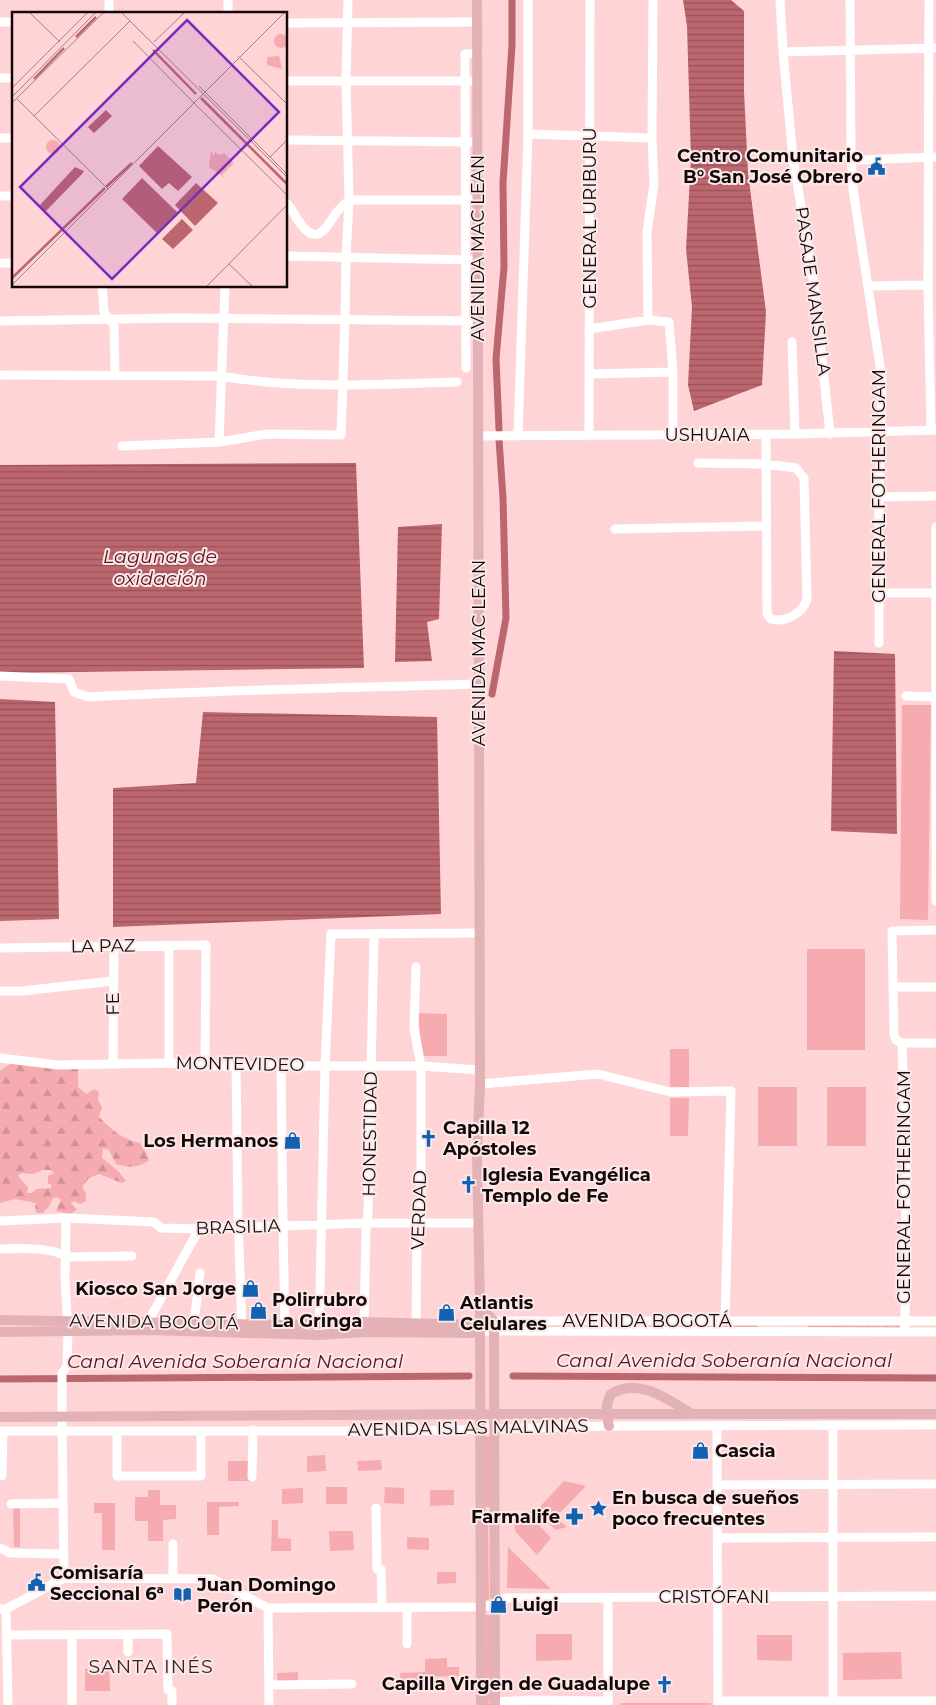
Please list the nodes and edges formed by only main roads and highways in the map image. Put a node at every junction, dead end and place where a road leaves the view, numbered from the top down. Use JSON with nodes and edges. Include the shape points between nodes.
{"nodes":[{"id":1,"x":478,"y":0,"type":"edge"},
{"id":2,"x":480,"y":1307,"type":"junction"},
{"id":3,"x":0,"y":1320,"type":"edge"},
{"id":4,"x":68,"y":1326,"type":"junction"},
{"id":5,"x":148,"y":1326,"type":"junction"},
{"id":6,"x":480,"y":1326,"type":"junction"},
{"id":7,"x":242,"y":1328,"type":"junction"},
{"id":8,"x":0,"y":1332,"type":"edge"},
{"id":9,"x":480,"y":1414,"type":"junction"},
{"id":10,"x":493,"y":1414,"type":"junction"},
{"id":11,"x":606,"y":1414,"type":"junction"},
{"id":12,"x":693,"y":1414,"type":"junction"},
{"id":13,"x":936,"y":1414,"type":"edge"},
{"id":14,"x":0,"y":1417,"type":"edge"},
{"id":15,"x":608,"y":1426,"type":"road end"},
{"id":16,"x":494,"y":1704,"type":"edge"},
{"id":17,"x":481,"y":1705,"type":"edge"}],
"edges":[{"from":1,"to":2,"type":"main road","name":"AVENIDA MAC LEAN","via":[[480,1084],[477,1156]]},
{"from":2,"to":6,"type":"main road","name":"AVENIDA MAC LEAN"},
{"from":2,"to":10,"type":"main road","via":[[494,1326]]},
{"from":3,"to":4,"type":"main road","name":"AVENIDA BOGOTÁ"},
{"from":4,"to":5,"type":"main road","name":"AVENIDA BOGOTÁ"},
{"from":4,"to":8,"type":"main road","name":"AVENIDA BOGOTÁ"},
{"from":5,"to":7,"type":"main road","name":"AVENIDA BOGOTÁ"},
{"from":5,"to":7,"type":"main road","name":"AVENIDA BOGOTÁ","via":[[194,1323]]},
{"from":6,"to":7,"type":"main road","name":"AVENIDA BOGOTÁ","via":[[477,1333],[417,1328]]},
{"from":6,"to":9,"type":"main road","name":"AVENIDA MAC LEAN"},
{"from":9,"to":10,"type":"main road","name":"AVENIDA ISLAS MALVINAS"},
{"from":9,"to":14,"type":"main road","name":"AVENIDA ISLAS MALVINAS"},
{"from":9,"to":17,"type":"main road","name":"AVENIDA MAC LEAN"},
{"from":10,"to":11,"type":"main road","name":"AVENIDA ISLAS MALVINAS"},
{"from":10,"to":16,"type":"main road"},
{"from":11,"to":12,"type":"main road","name":"AVENIDA ISLAS MALVINAS"},
{"from":11,"to":12,"type":"main road","via":[[611,1394],[627,1387],[654,1392]]},
{"from":11,"to":15,"type":"main road"},
{"from":12,"to":13,"type":"main road","name":"AVENIDA ISLAS MALVINAS"}]}
